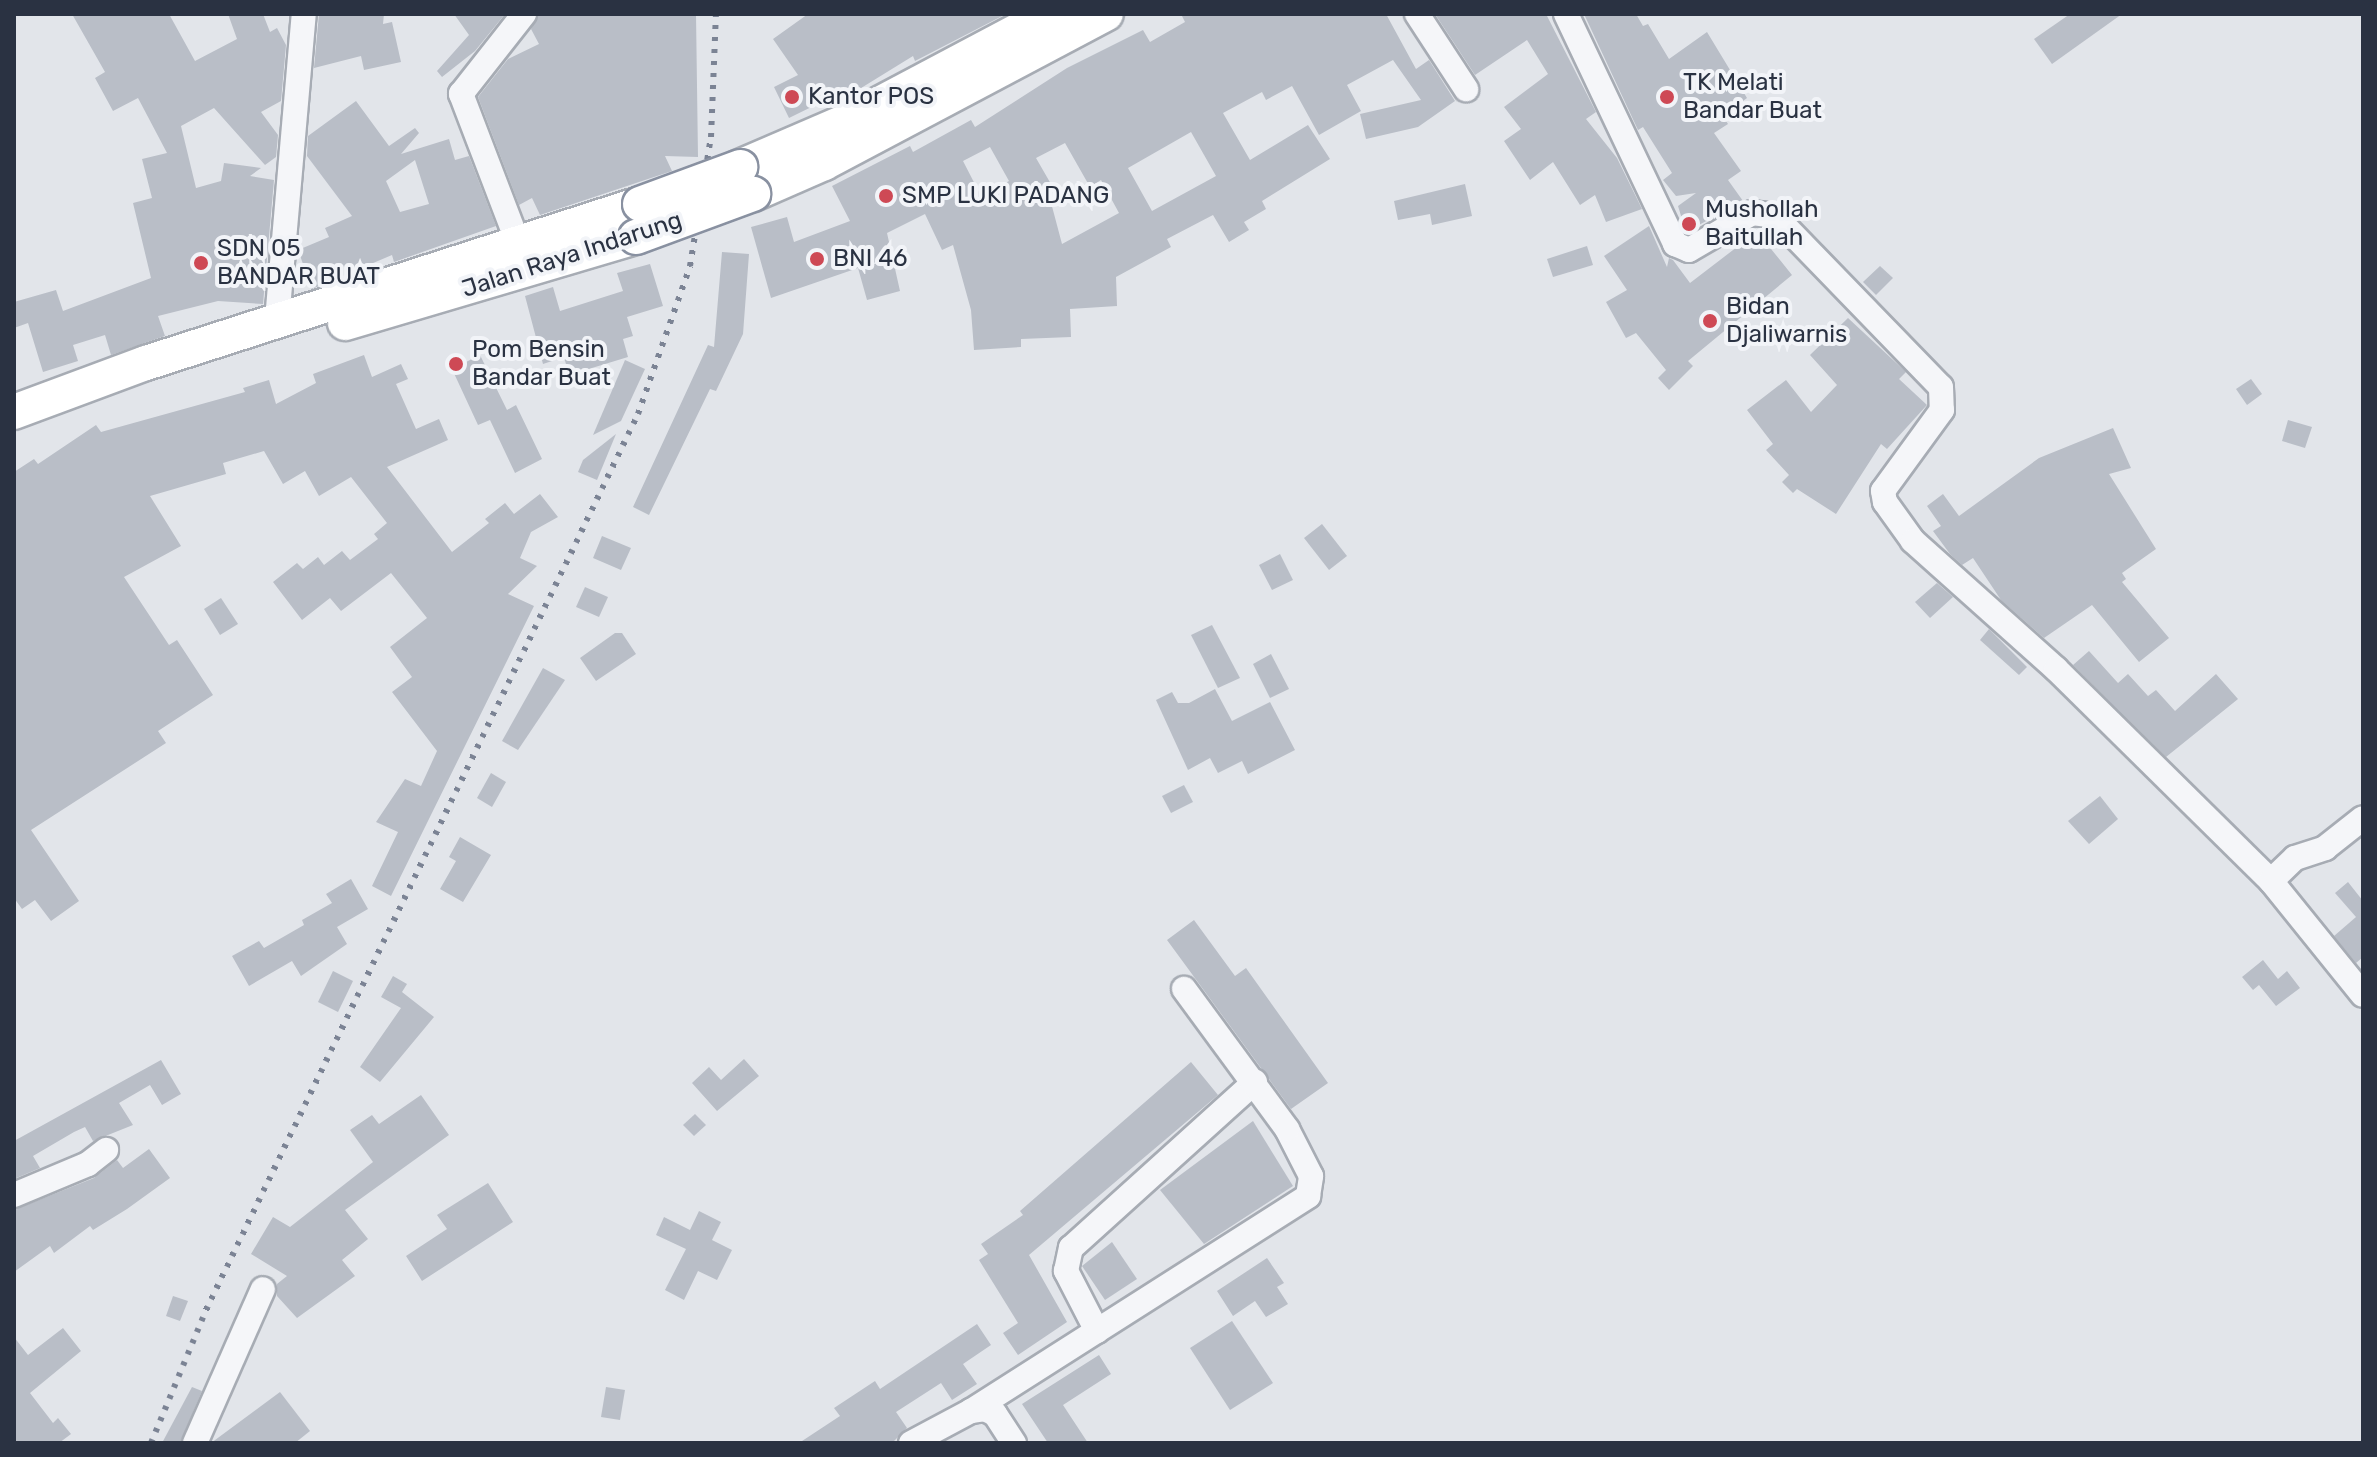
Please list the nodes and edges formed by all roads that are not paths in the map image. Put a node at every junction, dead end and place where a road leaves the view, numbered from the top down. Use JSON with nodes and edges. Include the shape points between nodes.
{"nodes":[{"id":1,"x":304,"y":14,"type":"edge"},
{"id":2,"x":524,"y":14,"type":"edge"},
{"id":3,"x":1049,"y":14,"type":"edge"},
{"id":4,"x":1417,"y":14,"type":"edge"},
{"id":5,"x":1566,"y":14,"type":"edge"},
{"id":6,"x":1095,"y":16,"type":"edge"},
{"id":7,"x":1466,"y":89,"type":"dead end"},
{"id":8,"x":746,"y":180,"type":"junction"},
{"id":9,"x":540,"y":246,"type":"junction"},
{"id":10,"x":277,"y":320,"type":"junction"},
{"id":11,"x":14,"y":412,"type":"edge"},
{"id":12,"x":14,"y":436,"type":"edge"},
{"id":13,"x":2363,"y":818,"type":"edge"},
{"id":14,"x":2271,"y":881,"type":"junction"},
{"id":15,"x":1184,"y":989,"type":"dead end"},
{"id":16,"x":2363,"y":995,"type":"edge"},
{"id":17,"x":1255,"y":1082,"type":"junction"},
{"id":18,"x":106,"y":1150,"type":"dead end"},
{"id":19,"x":14,"y":1195,"type":"edge"},
{"id":20,"x":263,"y":1289,"type":"dead end"},
{"id":21,"x":1097,"y":1331,"type":"junction"},
{"id":22,"x":971,"y":1411,"type":"junction"},
{"id":23,"x":195,"y":1443,"type":"edge"},
{"id":24,"x":911,"y":1443,"type":"edge"},
{"id":25,"x":1014,"y":1443,"type":"edge"}],
"edges":[{"from":1,"to":10,"type":"street"},
{"from":2,"to":9,"type":"street","via":[[461,94]]},
{"from":3,"to":8,"type":"highway","name":"Jalan Raya Indarung"},
{"from":4,"to":7,"type":"street"},
{"from":5,"to":14,"type":"street","via":[[1675,244],[1689,250],[1752,213],[1775,216],[1941,387],[1942,410],[1883,491],[1913,541],[2056,669]]},
{"from":6,"to":8,"type":"highway","name":"Jalan Raya Indarung","via":[[824,163]]},
{"from":8,"to":9,"type":"highway","name":"Jalan Raya Indarung","bridge":true,"via":[[638,220]]},
{"from":9,"to":10,"type":"highway","name":"Jalan Raya Indarung"},
{"from":9,"to":12,"type":"highway","name":"Jalan Raya Indarung"},
{"from":10,"to":11,"type":"highway","name":"Jalan Raya Indarung"},
{"from":13,"to":14,"type":"street","via":[[2325,848],[2295,858]]},
{"from":14,"to":16,"type":"street"},
{"from":15,"to":17,"type":"street"},
{"from":17,"to":21,"type":"street","via":[[1071,1248],[1066,1271]]},
{"from":17,"to":21,"type":"street","via":[[1300,1152],[1311,1176],[1308,1196]]},
{"from":18,"to":19,"type":"street","via":[[88,1164]]},
{"from":20,"to":23,"type":"street"},
{"from":21,"to":22,"type":"street"},
{"from":22,"to":24,"type":"street"},
{"from":22,"to":25,"type":"street","via":[[995,1414]]}]}
